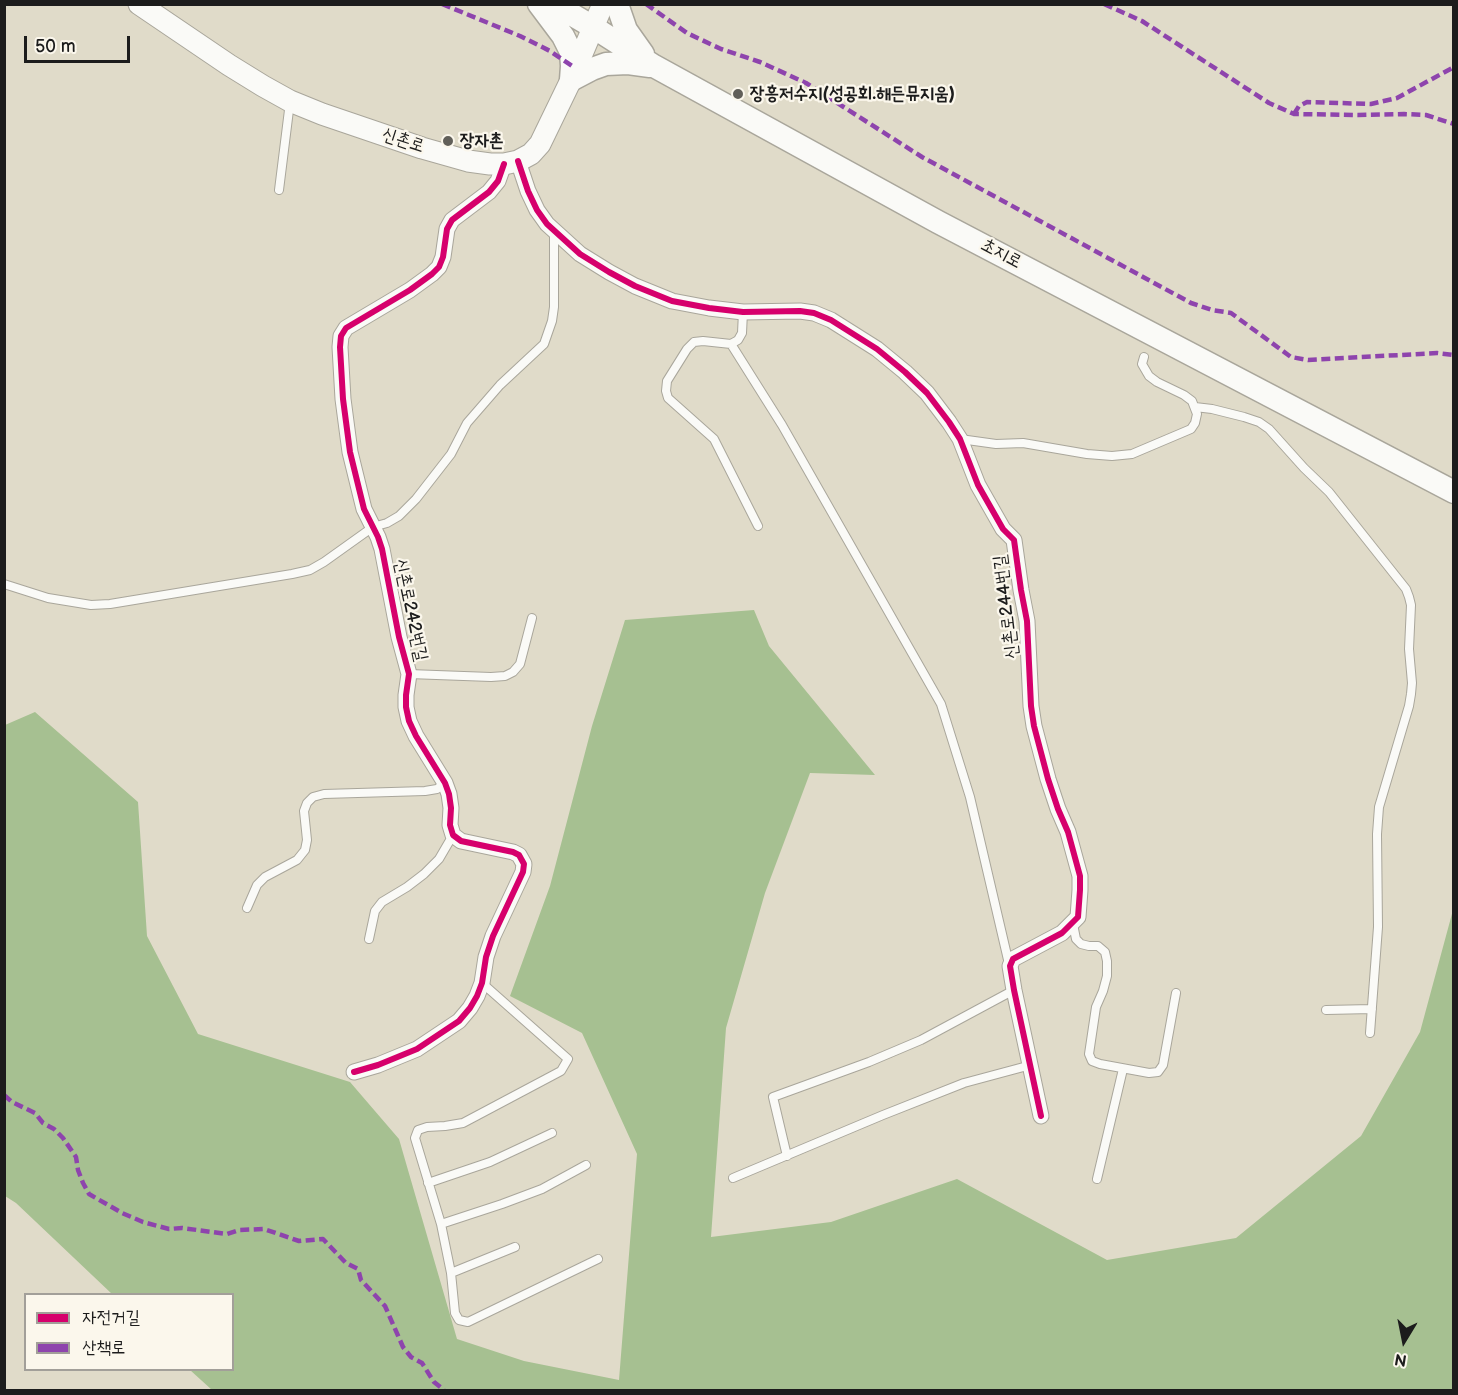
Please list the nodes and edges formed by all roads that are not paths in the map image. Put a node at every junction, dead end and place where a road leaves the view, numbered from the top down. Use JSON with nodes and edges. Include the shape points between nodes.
{"nodes":[{"id":1,"x":139,"y":4,"type":"edge"},
{"id":2,"x":539,"y":4,"type":"edge"},
{"id":3,"x":556,"y":4,"type":"edge"},
{"id":4,"x":589,"y":4,"type":"edge"},
{"id":5,"x":603,"y":4,"type":"edge"},
{"id":6,"x":617,"y":4,"type":"edge"},
{"id":7,"x":593,"y":27,"type":"junction"},
{"id":8,"x":654,"y":66,"type":"junction"},
{"id":9,"x":571,"y":80,"type":"junction"},
{"id":10,"x":290,"y":100,"type":"junction"},
{"id":11,"x":511,"y":163,"type":"junction"},
{"id":12,"x":279,"y":190,"type":"dead end"},
{"id":13,"x":554,"y":232,"type":"junction"},
{"id":14,"x":743,"y":312,"type":"junction"},
{"id":15,"x":731,"y":344,"type":"junction"},
{"id":16,"x":1144,"y":357,"type":"dead end"},
{"id":17,"x":1195,"y":407,"type":"junction"},
{"id":18,"x":960,"y":439,"type":"junction"},
{"id":19,"x":1454,"y":492,"type":"edge"},
{"id":20,"x":758,"y":526,"type":"dead end"},
{"id":21,"x":373,"y":527,"type":"junction"},
{"id":22,"x":4,"y":584,"type":"edge"},
{"id":23,"x":532,"y":618,"type":"dead end"},
{"id":24,"x":409,"y":674,"type":"junction"},
{"id":25,"x":445,"y":783,"type":"junction"},
{"id":26,"x":453,"y":835,"type":"junction"},
{"id":27,"x":247,"y":908,"type":"dead end"},
{"id":28,"x":1072,"y":922,"type":"junction"},
{"id":29,"x":369,"y":939,"type":"dead end"},
{"id":30,"x":1010,"y":966,"type":"junction"},
{"id":31,"x":482,"y":983,"type":"junction"},
{"id":32,"x":1014,"y":990,"type":"junction"},
{"id":33,"x":1176,"y":993,"type":"dead end"},
{"id":34,"x":1326,"y":1010,"type":"dead end"},
{"id":35,"x":1372,"y":1010,"type":"junction"},
{"id":36,"x":1370,"y":1033,"type":"dead end"},
{"id":37,"x":1031,"y":1065,"type":"junction"},
{"id":38,"x":1123,"y":1069,"type":"junction"},
{"id":39,"x":354,"y":1072,"type":"dead end"},
{"id":40,"x":1041,"y":1116,"type":"dead end"},
{"id":41,"x":552,"y":1133,"type":"dead end"},
{"id":42,"x":787,"y":1156,"type":"junction"},
{"id":43,"x":586,"y":1165,"type":"dead end"},
{"id":44,"x":733,"y":1178,"type":"dead end"},
{"id":45,"x":1097,"y":1179,"type":"dead end"},
{"id":46,"x":428,"y":1184,"type":"junction"},
{"id":47,"x":441,"y":1224,"type":"junction"},
{"id":48,"x":515,"y":1247,"type":"dead end"},
{"id":49,"x":598,"y":1259,"type":"dead end"},
{"id":50,"x":451,"y":1273,"type":"junction"}],
"edges":[{"from":1,"to":10,"type":"street","name":"신촌로","via":[[229,65]]},
{"from":2,"to":9,"type":"main road","via":[[571,51]]},
{"from":3,"to":4,"type":"main road","via":[[564,8]]},
{"from":3,"to":7,"type":"main road","name":"초지로"},
{"from":5,"to":7,"type":"street"},
{"from":6,"to":8,"type":"main road","via":[[626,30]]},
{"from":7,"to":8,"type":"main road","name":"초지로"},
{"from":7,"to":9,"type":"street"},
{"from":8,"to":9,"type":"main road","via":[[606,64]]},
{"from":8,"to":19,"type":"main road","name":"초지로","via":[[938,222]]},
{"from":9,"to":11,"type":"street","via":[[540,144],[531,154]]},
{"from":10,"to":11,"type":"street","name":"신촌로","via":[[456,158]]},
{"from":10,"to":12,"type":"lane"},
{"from":11,"to":13,"type":"street","name":"신촌로244번길"},
{"from":11,"to":21,"type":"street","name":"신촌로242번길","via":[[489,192],[452,220],[439,267],[410,290],[346,328],[342,336],[343,399],[350,452],[364,509]]},
{"from":13,"to":14,"type":"street","name":"신촌로244번길","via":[[609,272],[659,297]]},
{"from":13,"to":21,"type":"lane","via":[[554,307],[543,344],[467,423],[450,454],[416,499],[399,516]]},
{"from":14,"to":15,"type":"lane","via":[[742,333]]},
{"from":14,"to":18,"type":"street","name":"신촌로244번길","via":[[814,313],[831,320],[891,359],[927,393]]},
{"from":15,"to":20,"type":"lane","via":[[694,342],[667,381],[666,391],[668,398],[714,439]]},
{"from":15,"to":30,"type":"lane","via":[[782,425],[941,704],[970,797]]},
{"from":16,"to":17,"type":"lane","via":[[1142,364],[1149,376],[1184,395]]},
{"from":17,"to":18,"type":"lane","via":[[1197,414],[1191,429],[1132,454],[1099,456],[1023,443]]},
{"from":17,"to":35,"type":"lane","via":[[1244,417],[1269,429],[1329,492],[1409,597],[1412,693],[1379,807],[1378,927]]},
{"from":18,"to":28,"type":"street","name":"신촌로244번길","via":[[978,485],[1014,540],[1027,621],[1034,726],[1080,876],[1078,917]]},
{"from":21,"to":22,"type":"lane","via":[[310,570],[110,604],[91,606],[48,598]]},
{"from":21,"to":24,"type":"street","name":"신촌로242번길","via":[[382,549]]},
{"from":23,"to":24,"type":"lane","via":[[520,663],[505,676]]},
{"from":24,"to":25,"type":"street","name":"신촌로242번길","via":[[406,707],[410,721]]},
{"from":25,"to":26,"type":"street","name":"신촌로242번길"},
{"from":25,"to":27,"type":"lane","via":[[425,791],[313,797],[304,811],[305,850],[297,860],[265,877]]},
{"from":26,"to":29,"type":"lane","via":[[439,859],[424,874],[382,902],[375,911]]},
{"from":26,"to":31,"type":"street","via":[[461,841],[513,852],[524,864],[524,872],[493,936]]},
{"from":28,"to":30,"type":"street","via":[[1062,933],[1013,959]]},
{"from":28,"to":38,"type":"lane","via":[[1076,939],[1081,944],[1098,946],[1107,961],[1089,1054],[1092,1061]]},
{"from":30,"to":32,"type":"street"},
{"from":31,"to":39,"type":"street","via":[[470,1008],[445,1031],[417,1049]]},
{"from":31,"to":46,"type":"lane","via":[[568,1059],[561,1071],[463,1123],[418,1130],[415,1138]]},
{"from":32,"to":37,"type":"street"},
{"from":32,"to":42,"type":"lane","via":[[921,1040],[773,1097]]},
{"from":33,"to":38,"type":"lane","via":[[1163,1065],[1158,1072],[1149,1074]]},
{"from":34,"to":35,"type":"lane"},
{"from":35,"to":36,"type":"lane"},
{"from":37,"to":40,"type":"street"},
{"from":37,"to":42,"type":"lane","via":[[964,1083]]},
{"from":38,"to":45,"type":"lane"},
{"from":41,"to":46,"type":"lane","via":[[490,1162]]},
{"from":42,"to":44,"type":"lane"},
{"from":43,"to":47,"type":"lane","via":[[542,1189]]},
{"from":46,"to":47,"type":"lane"},
{"from":47,"to":50,"type":"lane"},
{"from":48,"to":50,"type":"lane"},
{"from":49,"to":50,"type":"lane","via":[[468,1322],[459,1320],[455,1313]]}]}
